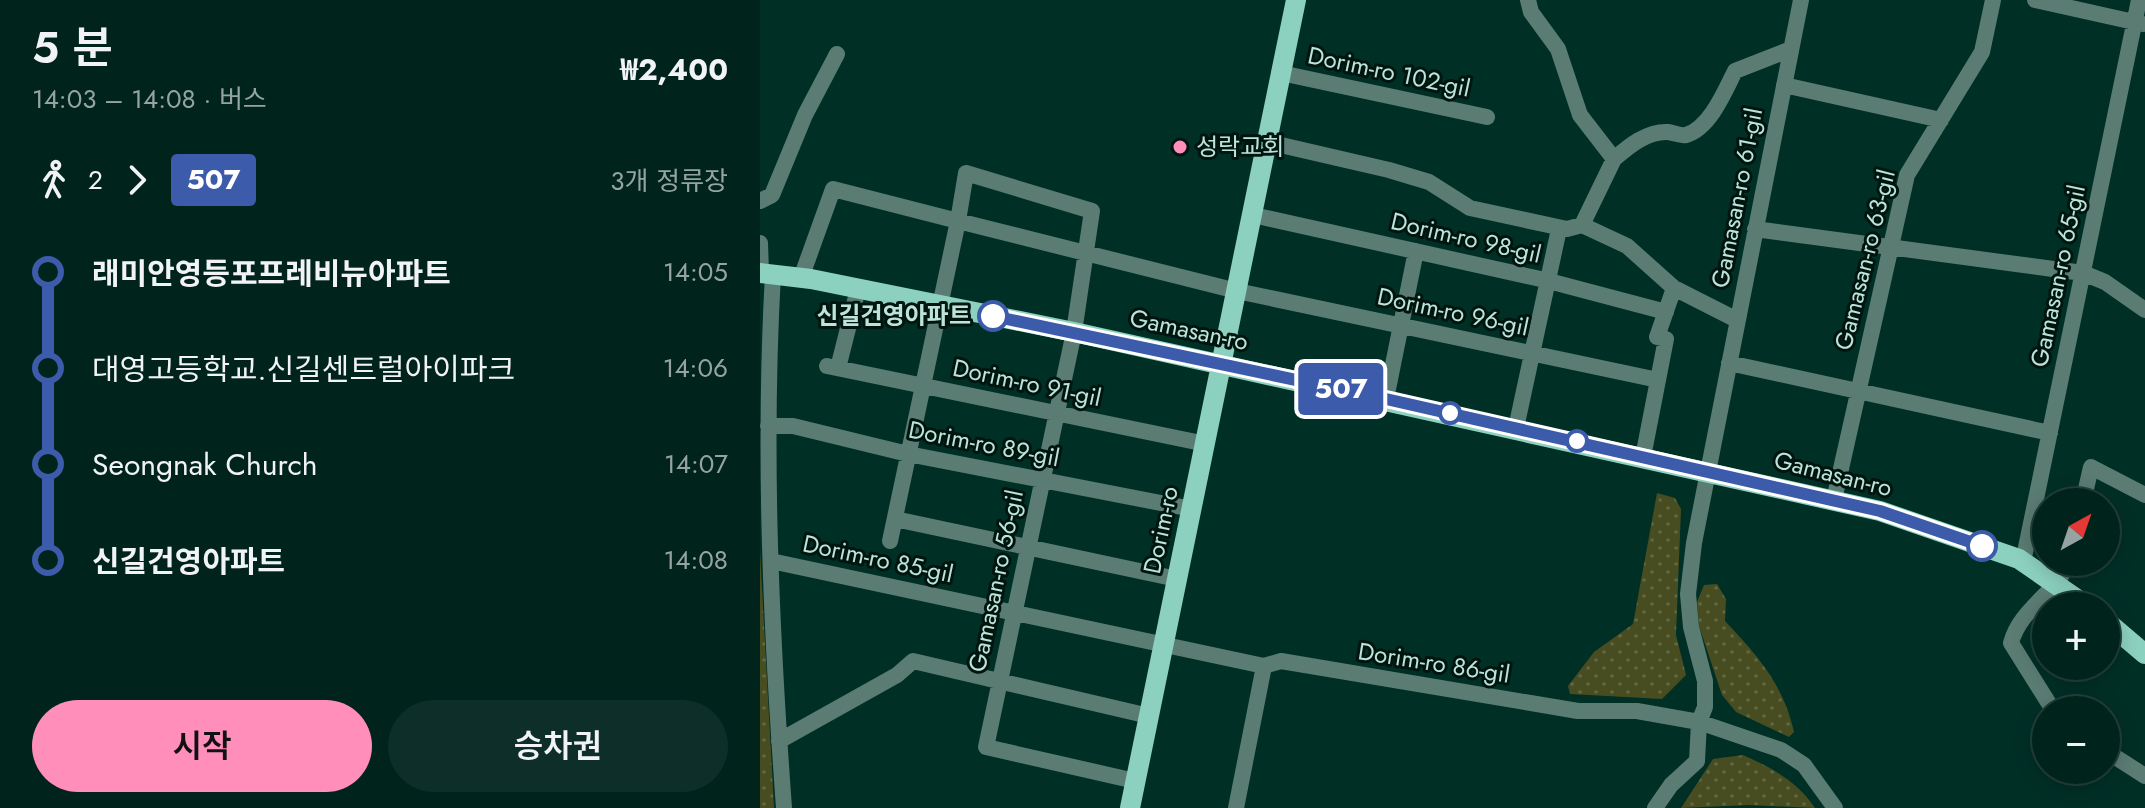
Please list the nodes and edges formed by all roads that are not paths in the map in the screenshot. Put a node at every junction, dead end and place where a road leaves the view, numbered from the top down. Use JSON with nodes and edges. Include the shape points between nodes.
{"nodes":[{"id":1,"x":1296,"y":0,"type":"edge"},
{"id":2,"x":1528,"y":0,"type":"edge"},
{"id":3,"x":1801,"y":0,"type":"edge"},
{"id":4,"x":1993,"y":0,"type":"edge"},
{"id":5,"x":2035,"y":0,"type":"edge"},
{"id":6,"x":2139,"y":0,"type":"edge"},
{"id":7,"x":2140,"y":23,"type":"edge"},
{"id":8,"x":1791,"y":49,"type":"junction"},
{"id":9,"x":837,"y":54,"type":"dead end"},
{"id":10,"x":1281,"y":73,"type":"junction"},
{"id":11,"x":1784,"y":85,"type":"junction"},
{"id":12,"x":1487,"y":117,"type":"dead end"},
{"id":13,"x":1941,"y":120,"type":"junction"},
{"id":14,"x":1268,"y":142,"type":"junction"},
{"id":15,"x":1614,"y":159,"type":"junction"},
{"id":16,"x":760,"y":201,"type":"edge"},
{"id":17,"x":1253,"y":215,"type":"junction"},
{"id":18,"x":958,"y":221,"type":"junction"},
{"id":19,"x":1582,"y":225,"type":"junction"},
{"id":20,"x":1559,"y":229,"type":"junction"},
{"id":21,"x":1755,"y":229,"type":"junction"},
{"id":22,"x":760,"y":243,"type":"edge"},
{"id":23,"x":1889,"y":250,"type":"junction"},
{"id":24,"x":1416,"y":251,"type":"junction"},
{"id":25,"x":1086,"y":253,"type":"junction"},
{"id":26,"x":765,"y":273,"type":"edge"},
{"id":27,"x":2083,"y":273,"type":"junction"},
{"id":28,"x":801,"y":278,"type":"junction"},
{"id":29,"x":1545,"y":280,"type":"junction"},
{"id":30,"x":1674,"y":288,"type":"junction"},
{"id":31,"x":858,"y":289,"type":"junction"},
{"id":32,"x":1237,"y":291,"type":"junction"},
{"id":33,"x":940,"y":306,"type":"junction"},
{"id":34,"x":2145,"y":310,"type":"edge"},
{"id":35,"x":1666,"y":312,"type":"junction"},
{"id":36,"x":1737,"y":320,"type":"junction"},
{"id":37,"x":1401,"y":325,"type":"junction"},
{"id":38,"x":1074,"y":332,"type":"junction"},
{"id":39,"x":1531,"y":353,"type":"junction"},
{"id":40,"x":1729,"y":363,"type":"junction"},
{"id":41,"x":1222,"y":364,"type":"junction"},
{"id":42,"x":1658,"y":380,"type":"junction"},
{"id":43,"x":923,"y":386,"type":"junction"},
{"id":44,"x":1858,"y":389,"type":"junction"},
{"id":45,"x":1386,"y":399,"type":"junction"},
{"id":46,"x":1056,"y":413,"type":"junction"},
{"id":47,"x":768,"y":426,"type":"junction"},
{"id":48,"x":1516,"y":428,"type":"junction"},
{"id":49,"x":2050,"y":433,"type":"junction"},
{"id":50,"x":1206,"y":444,"type":"junction"},
{"id":51,"x":908,"y":454,"type":"junction"},
{"id":52,"x":1643,"y":457,"type":"junction"},
{"id":53,"x":1707,"y":471,"type":"junction"},
{"id":54,"x":1041,"y":480,"type":"junction"},
{"id":55,"x":2086,"y":488,"type":"edge"},
{"id":56,"x":2145,"y":495,"type":"edge"},
{"id":57,"x":1834,"y":500,"type":"junction"},
{"id":58,"x":1192,"y":509,"type":"junction"},
{"id":59,"x":895,"y":519,"type":"junction"},
{"id":60,"x":890,"y":541,"type":"dead end"},
{"id":61,"x":1028,"y":545,"type":"junction"},
{"id":62,"x":771,"y":561,"type":"junction"},
{"id":63,"x":2023,"y":562,"type":"junction"},
{"id":64,"x":2059,"y":576,"type":"edge"},
{"id":65,"x":1177,"y":579,"type":"junction"},
{"id":66,"x":2054,"y":583,"type":"junction"},
{"id":67,"x":2067,"y":592,"type":"edge"},
{"id":68,"x":1014,"y":613,"type":"junction"},
{"id":69,"x":2120,"y":633,"type":"edge"},
{"id":70,"x":1164,"y":643,"type":"junction"},
{"id":71,"x":2145,"y":654,"type":"edge"},
{"id":72,"x":1264,"y":666,"type":"junction"},
{"id":73,"x":999,"y":681,"type":"junction"},
{"id":74,"x":2044,"y":696,"type":"edge"},
{"id":75,"x":1149,"y":716,"type":"junction"},
{"id":76,"x":1699,"y":722,"type":"junction"},
{"id":77,"x":779,"y":741,"type":"junction"},
{"id":78,"x":2120,"y":760,"type":"edge"},
{"id":79,"x":2145,"y":776,"type":"edge"},
{"id":80,"x":1135,"y":781,"type":"junction"},
{"id":81,"x":784,"y":808,"type":"edge"},
{"id":82,"x":1130,"y":808,"type":"edge"},
{"id":83,"x":1236,"y":808,"type":"edge"},
{"id":84,"x":1655,"y":808,"type":"edge"},
{"id":85,"x":1835,"y":808,"type":"edge"}],
"edges":[{"from":1,"to":10,"type":"main road","name":"Dorim-ro"},
{"from":2,"to":15,"type":"street","via":[[1558,49],[1580,115]]},
{"from":3,"to":8,"type":"street","name":"Gamasan-ro 61-gil"},
{"from":4,"to":13,"type":"street","name":"Gamasan-ro 63-gil","via":[[1982,52]]},
{"from":5,"to":7,"type":"street"},
{"from":6,"to":7,"type":"street","name":"Gamasan-ro 65-gil"},
{"from":7,"to":27,"type":"street","name":"Gamasan-ro 65-gil"},
{"from":8,"to":11,"type":"street","name":"Gamasan-ro 61-gil"},
{"from":8,"to":15,"type":"street","via":[[1735,71],[1719,103],[1695,130],[1683,136],[1651,133]]},
{"from":9,"to":16,"type":"street","via":[[772,195]]},
{"from":10,"to":12,"type":"street","name":"Dorim-ro 102-gil"},
{"from":10,"to":14,"type":"main road","name":"Dorim-ro"},
{"from":11,"to":13,"type":"street","name":"Gamasan-ro 61-gil"},
{"from":11,"to":21,"type":"street","name":"Gamasan-ro 61-gil"},
{"from":13,"to":23,"type":"street","name":"Gamasan-ro 63-gil","via":[[1907,175]]},
{"from":14,"to":17,"type":"main road","name":"Dorim-ro"},
{"from":14,"to":20,"type":"street","via":[[1429,182],[1470,208]]},
{"from":15,"to":19,"type":"street"},
{"from":17,"to":24,"type":"street","name":"Dorim-ro 98-gil"},
{"from":17,"to":32,"type":"main road","name":"Dorim-ro"},
{"from":18,"to":25,"type":"street"},
{"from":18,"to":25,"type":"street","via":[[966,173],[1092,211]]},
{"from":18,"to":28,"type":"street","via":[[833,189]]},
{"from":18,"to":33,"type":"street"},
{"from":19,"to":20,"type":"street"},
{"from":19,"to":30,"type":"street","name":"Gamasan-ro 61-gil","via":[[1627,246]]},
{"from":20,"to":29,"type":"street"},
{"from":21,"to":23,"type":"street"},
{"from":21,"to":36,"type":"street","name":"Gamasan-ro 61-gil"},
{"from":22,"to":26,"type":"street"},
{"from":23,"to":27,"type":"street"},
{"from":23,"to":44,"type":"street","name":"Gamasan-ro 63-gil"},
{"from":24,"to":29,"type":"street","name":"Dorim-ro 98-gil"},
{"from":24,"to":37,"type":"street"},
{"from":25,"to":32,"type":"street"},
{"from":25,"to":38,"type":"street"},
{"from":26,"to":28,"type":"main road","name":"Gamasan-ro"},
{"from":26,"to":47,"type":"street"},
{"from":27,"to":34,"type":"street"},
{"from":27,"to":49,"type":"street","name":"Gamasan-ro 65-gil"},
{"from":28,"to":31,"type":"main road","name":"Gamasan-ro"},
{"from":29,"to":35,"type":"street","name":"Dorim-ro 98-gil"},
{"from":29,"to":39,"type":"street"},
{"from":30,"to":35,"type":"street"},
{"from":30,"to":36,"type":"street","name":"Gamasan-ro 61-gil"},
{"from":31,"to":33,"type":"main road","name":"Gamasan-ro"},
{"from":31,"to":43,"type":"street","name":"Dorim-ro 91-gil","via":[[833,367]]},
{"from":32,"to":37,"type":"street","name":"Dorim-ro 96-gil"},
{"from":32,"to":41,"type":"main road","name":"Dorim-ro"},
{"from":33,"to":38,"type":"main road","name":"Gamasan-ro"},
{"from":33,"to":43,"type":"street"},
{"from":35,"to":42,"type":"street","via":[[1657,337],[1666,339]]},
{"from":36,"to":40,"type":"street","name":"Gamasan-ro 61-gil"},
{"from":37,"to":39,"type":"street","name":"Dorim-ro 96-gil"},
{"from":37,"to":45,"type":"street"},
{"from":38,"to":41,"type":"main road","name":"Gamasan-ro"},
{"from":38,"to":46,"type":"street","name":"Gamasan-ro 56-gil"},
{"from":39,"to":42,"type":"street","name":"Dorim-ro 96-gil"},
{"from":39,"to":48,"type":"street"},
{"from":40,"to":44,"type":"street"},
{"from":40,"to":53,"type":"street","name":"Gamasan-ro 61-gil"},
{"from":41,"to":45,"type":"main road","name":"Gamasan-ro"},
{"from":41,"to":50,"type":"main road","name":"Dorim-ro"},
{"from":42,"to":52,"type":"street"},
{"from":43,"to":46,"type":"street","name":"Dorim-ro 91-gil"},
{"from":43,"to":51,"type":"street"},
{"from":44,"to":49,"type":"street"},
{"from":44,"to":57,"type":"street","name":"Gamasan-ro 63-gil"},
{"from":45,"to":48,"type":"main road","name":"Gamasan-ro"},
{"from":46,"to":50,"type":"street","name":"Dorim-ro 91-gil"},
{"from":46,"to":54,"type":"street","name":"Gamasan-ro 56-gil"},
{"from":47,"to":51,"type":"street","name":"Dorim-ro 89-gil","via":[[793,426]]},
{"from":47,"to":62,"type":"street"},
{"from":48,"to":52,"type":"main road","name":"Gamasan-ro"},
{"from":49,"to":63,"type":"street","name":"Gamasan-ro 65-gil"},
{"from":50,"to":58,"type":"main road","name":"Dorim-ro"},
{"from":51,"to":54,"type":"street","name":"Dorim-ro 89-gil"},
{"from":51,"to":59,"type":"street"},
{"from":52,"to":53,"type":"main road","name":"Gamasan-ro"},
{"from":53,"to":57,"type":"main road","name":"Gamasan-ro"},
{"from":53,"to":76,"type":"street","name":"Gamasan-ro 61-gil","via":[[1688,594],[1705,681]]},
{"from":54,"to":58,"type":"street","name":"Dorim-ro 89-gil"},
{"from":54,"to":61,"type":"street","name":"Gamasan-ro 56-gil"},
{"from":55,"to":56,"type":"street","via":[[2091,467]]},
{"from":57,"to":63,"type":"main road","name":"Gamasan-ro"},
{"from":58,"to":65,"type":"main road","name":"Dorim-ro"},
{"from":59,"to":60,"type":"street"},
{"from":59,"to":61,"type":"street"},
{"from":61,"to":65,"type":"street"},
{"from":61,"to":68,"type":"street","name":"Gamasan-ro 56-gil"},
{"from":62,"to":68,"type":"street","name":"Dorim-ro 85-gil"},
{"from":62,"to":77,"type":"street"},
{"from":63,"to":66,"type":"main road","name":"Gamasan-ro"},
{"from":64,"to":66,"type":"street"},
{"from":65,"to":70,"type":"main road","name":"Dorim-ro"},
{"from":66,"to":67,"type":"main road","name":"Gamasan-ro"},
{"from":66,"to":74,"type":"street","via":[[2016,624],[2011,643]]},
{"from":68,"to":70,"type":"street","name":"Dorim-ro 85-gil"},
{"from":68,"to":73,"type":"street","name":"Gamasan-ro 56-gil"},
{"from":69,"to":71,"type":"main road"},
{"from":70,"to":72,"type":"street","name":"Dorim-ro 86-gil"},
{"from":70,"to":75,"type":"main road","name":"Dorim-ro"},
{"from":72,"to":76,"type":"street","name":"Dorim-ro 86-gil","via":[[1281,661],[1578,711],[1637,711]]},
{"from":72,"to":83,"type":"street"},
{"from":73,"to":75,"type":"street"},
{"from":73,"to":77,"type":"street","via":[[913,661]]},
{"from":73,"to":80,"type":"street","name":"Gamasan-ro 56-gil","via":[[986,747]]},
{"from":75,"to":80,"type":"main road","name":"Dorim-ro"},
{"from":76,"to":84,"type":"street","name":"Gamasan-ro 61-gil","via":[[1697,761]]},
{"from":76,"to":85,"type":"street","name":"Dorim-ro 86-gil","via":[[1781,750],[1804,765]]},
{"from":77,"to":81,"type":"street"},
{"from":78,"to":79,"type":"street"},
{"from":80,"to":82,"type":"main road","name":"Dorim-ro"}]}
